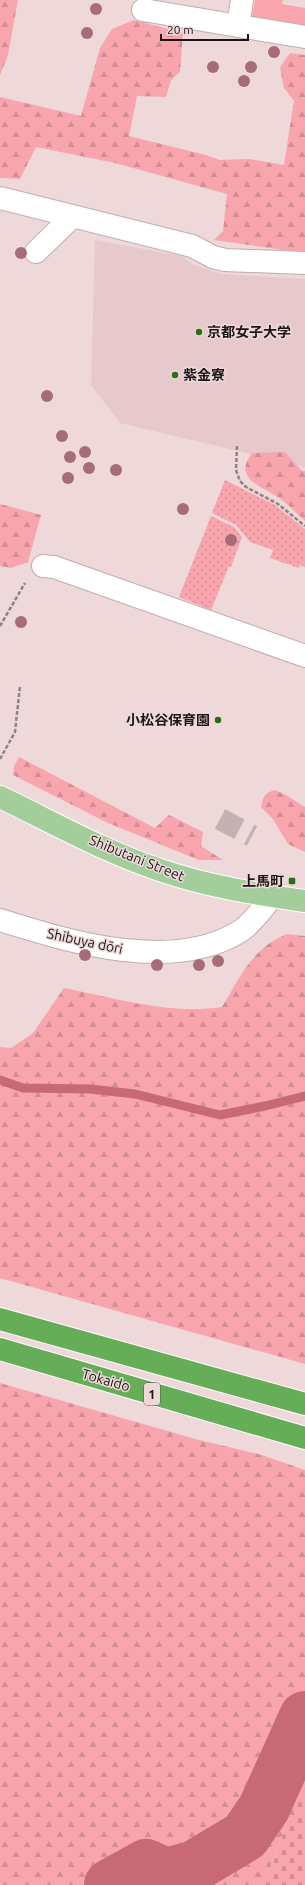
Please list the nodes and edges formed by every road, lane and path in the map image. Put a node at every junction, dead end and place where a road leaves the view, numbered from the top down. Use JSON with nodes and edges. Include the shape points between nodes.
{"nodes":[{"id":1,"x":242,"y":0,"type":"edge"},
{"id":2,"x":143,"y":10,"type":"dead end"},
{"id":3,"x":238,"y":26,"type":"junction"},
{"id":4,"x":305,"y":37,"type":"edge"},
{"id":5,"x":0,"y":198,"type":"edge"},
{"id":6,"x":72,"y":217,"type":"junction"},
{"id":7,"x":36,"y":252,"type":"dead end"},
{"id":8,"x":305,"y":263,"type":"edge"},
{"id":9,"x":237,"y":446,"type":"dead end"},
{"id":10,"x":305,"y":526,"type":"edge"},
{"id":11,"x":42,"y":566,"type":"dead end"},
{"id":12,"x":26,"y":581,"type":"dead end"},
{"id":13,"x":0,"y":626,"type":"edge"},
{"id":14,"x":305,"y":656,"type":"edge"},
{"id":15,"x":20,"y":686,"type":"dead end"},
{"id":16,"x":0,"y":759,"type":"edge"},
{"id":17,"x":0,"y":797,"type":"edge"},
{"id":18,"x":273,"y":896,"type":"junction"},
{"id":19,"x":305,"y":901,"type":"edge"},
{"id":20,"x":0,"y":920,"type":"edge"},
{"id":21,"x":0,"y":1319,"type":"edge"},
{"id":22,"x":0,"y":1349,"type":"edge"},
{"id":23,"x":305,"y":1404,"type":"edge"},
{"id":24,"x":305,"y":1438,"type":"edge"}],
"edges":[{"from":1,"to":3,"type":"street"},
{"from":2,"to":3,"type":"street"},
{"from":3,"to":4,"type":"street"},
{"from":5,"to":6,"type":"street"},
{"from":6,"to":7,"type":"street"},
{"from":6,"to":8,"type":"street","via":[[192,246],[225,260]]},
{"from":9,"to":10,"type":"path","via":[[236,470],[240,481],[246,487],[278,504]]},
{"from":11,"to":14,"type":"street","via":[[54,567]]},
{"from":12,"to":13,"type":"path"},
{"from":15,"to":16,"type":"path","via":[[14,732]]},
{"from":17,"to":18,"type":"main road","name":"Shibutani Street","via":[[125,857],[160,870],[196,881]]},
{"from":18,"to":19,"type":"main road","name":"Shibutani Street"},
{"from":18,"to":20,"type":"street","name":"Shibuya dōri","via":[[253,920],[232,935],[209,945],[170,951],[103,948]]},
{"from":21,"to":23,"type":"highway","number":"1"},
{"from":22,"to":24,"type":"highway","name":"Tokaido","number":"1"}]}
